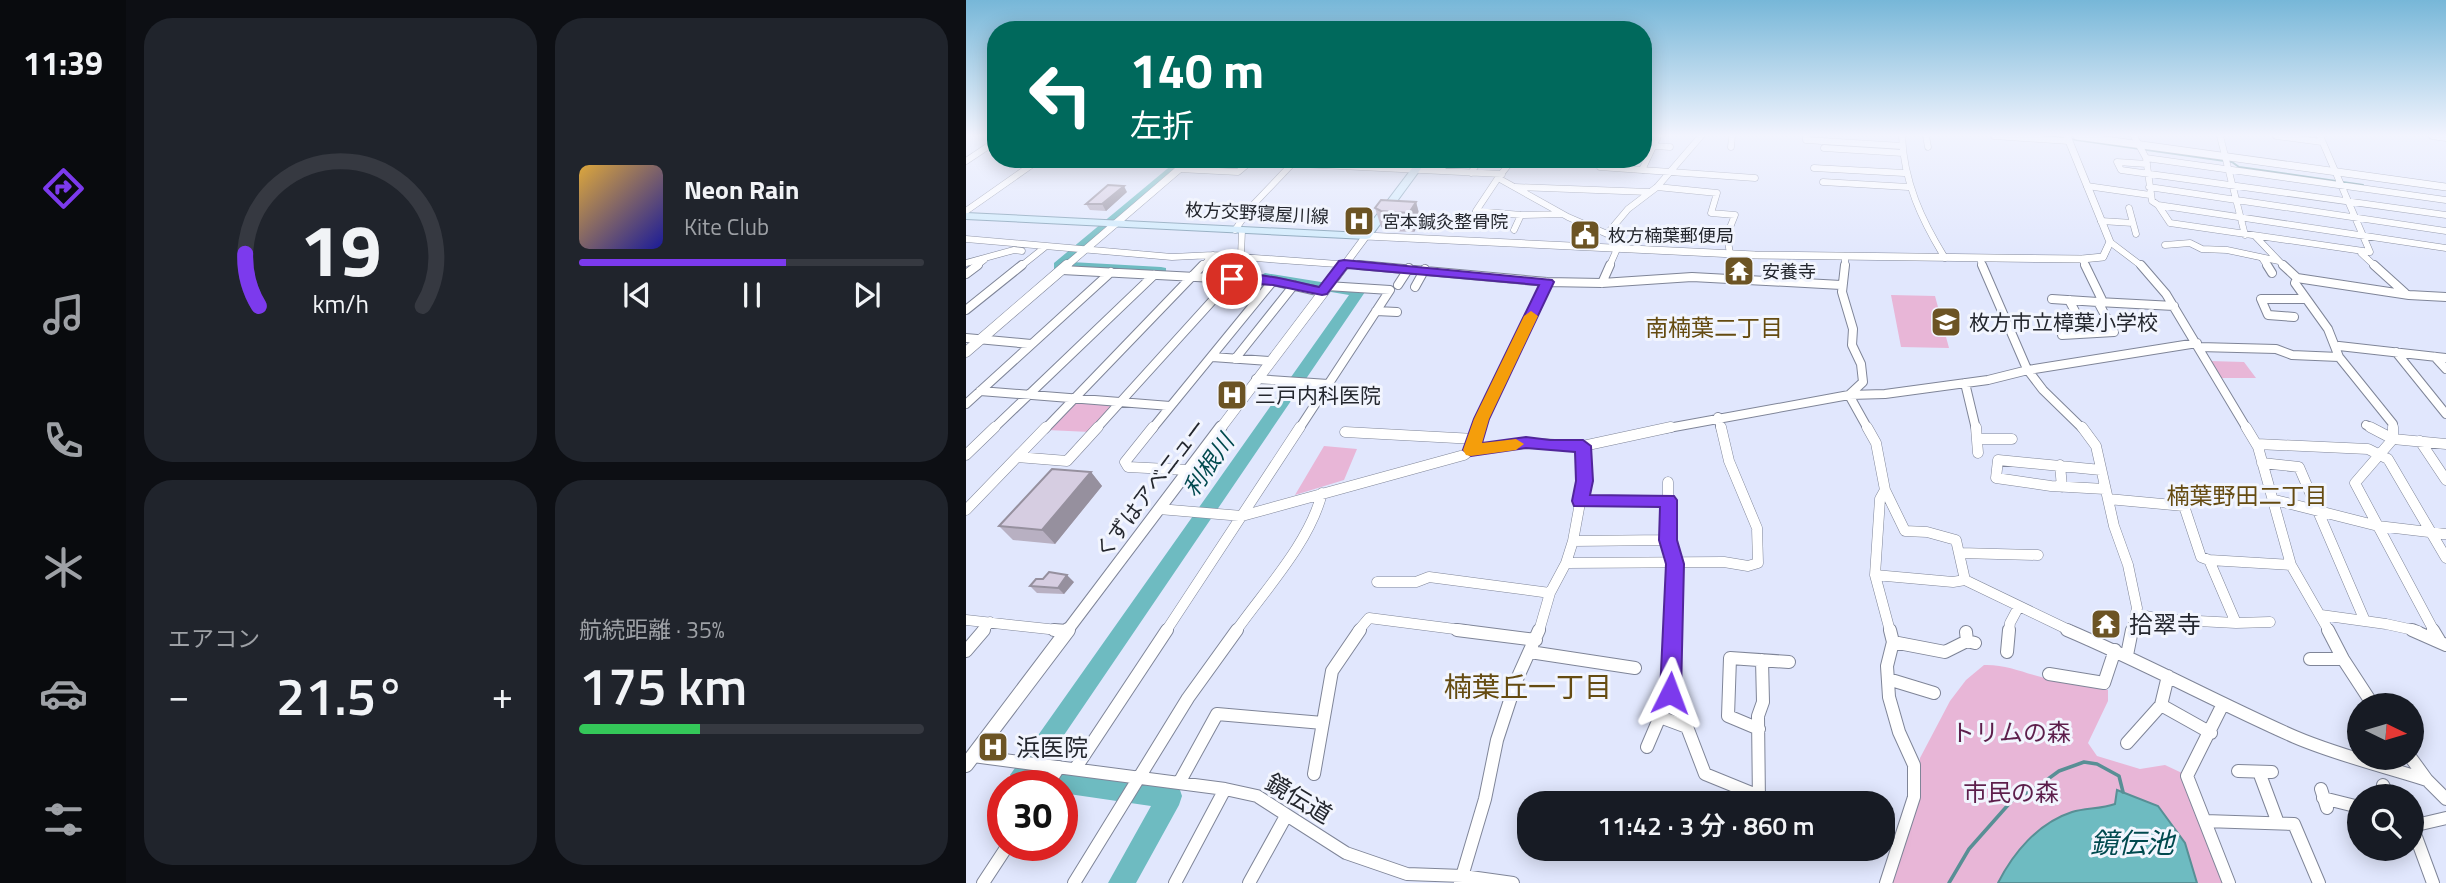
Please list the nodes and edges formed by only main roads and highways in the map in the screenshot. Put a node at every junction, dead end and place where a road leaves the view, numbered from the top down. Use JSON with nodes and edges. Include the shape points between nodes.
{"nodes":[{"id":1,"x":1411,"y":177,"type":"edge"},
{"id":2,"x":966,"y":216,"type":"edge"}],
"edges":[{"from":1,"to":2,"type":"main road","name":"枚方交野寝屋川線","via":[[1366,236]]}]}
